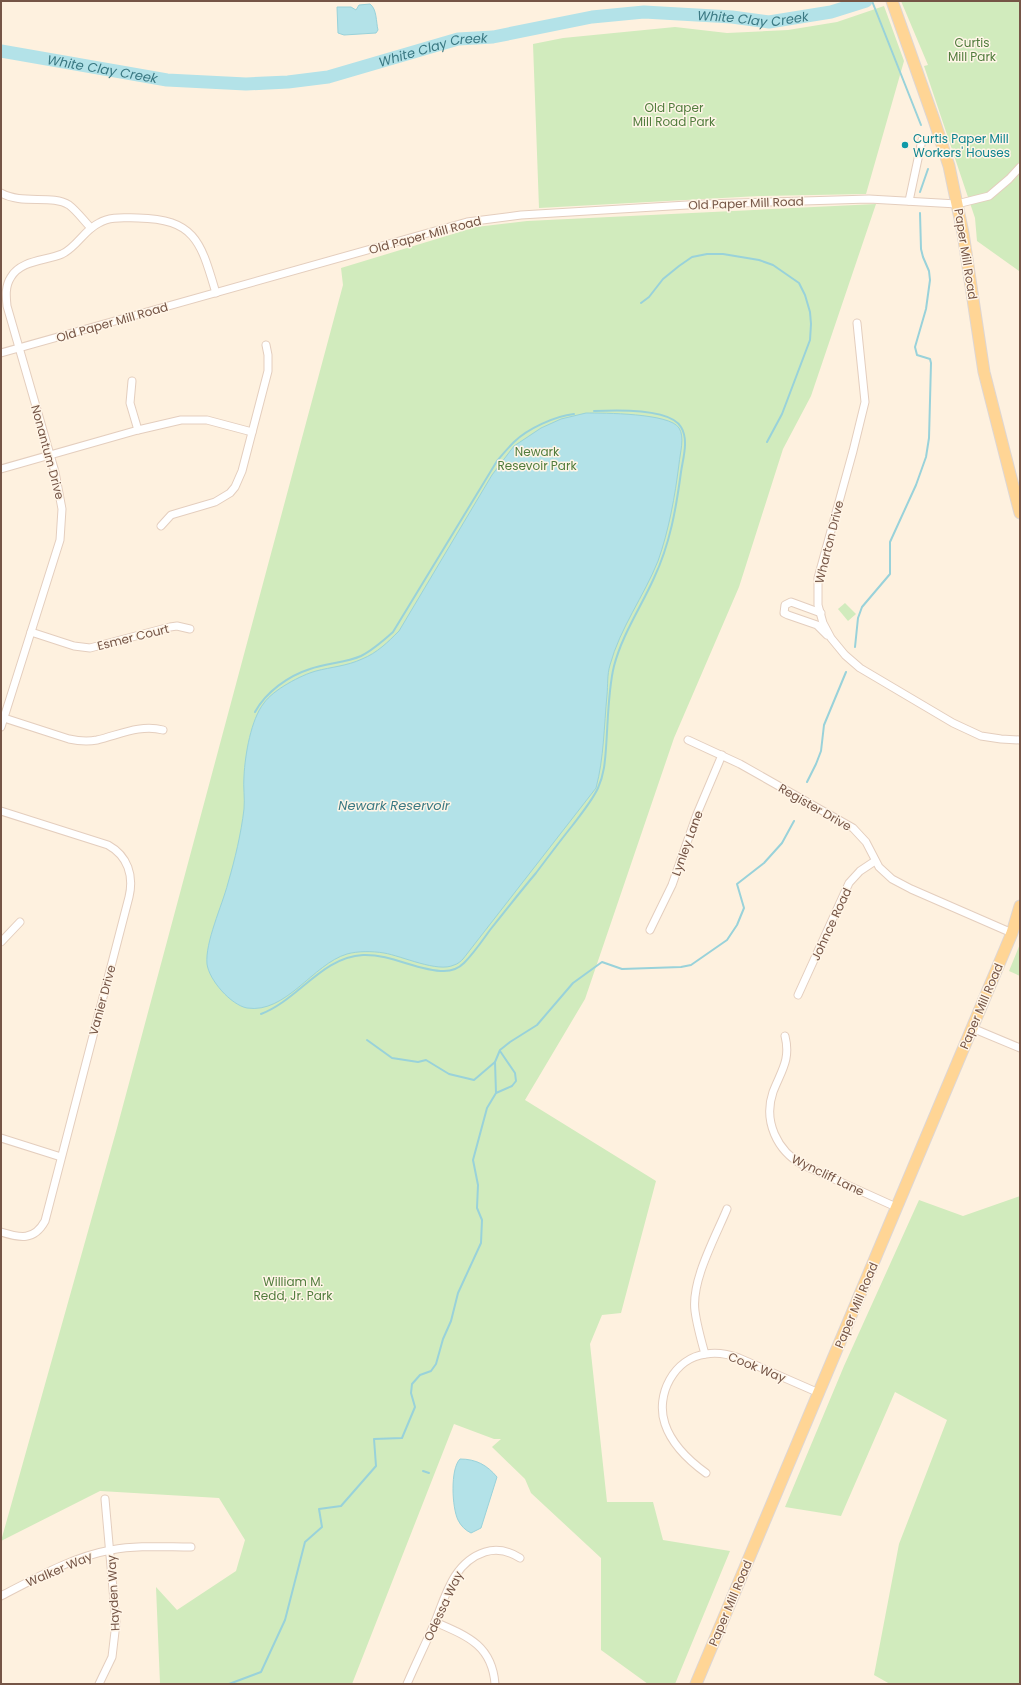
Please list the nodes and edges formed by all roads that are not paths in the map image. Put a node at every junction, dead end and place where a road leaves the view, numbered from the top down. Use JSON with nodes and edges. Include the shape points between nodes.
{"nodes":[{"id":1,"x":894,"y":6,"type":"edge"},
{"id":2,"x":922,"y":140,"type":"dead end"},
{"id":3,"x":1020,"y":167,"type":"edge"},
{"id":4,"x":1,"y":193,"type":"edge"},
{"id":5,"x":909,"y":201,"type":"junction"},
{"id":6,"x":958,"y":204,"type":"junction"},
{"id":7,"x":91,"y":228,"type":"junction"},
{"id":8,"x":216,"y":293,"type":"junction"},
{"id":9,"x":858,"y":323,"type":"dead end"},
{"id":10,"x":266,"y":345,"type":"dead end"},
{"id":11,"x":19,"y":348,"type":"junction"},
{"id":12,"x":1,"y":353,"type":"edge"},
{"id":13,"x":132,"y":381,"type":"dead end"},
{"id":14,"x":138,"y":430,"type":"junction"},
{"id":15,"x":252,"y":432,"type":"junction"},
{"id":16,"x":50,"y":455,"type":"junction"},
{"id":17,"x":1,"y":469,"type":"edge"},
{"id":18,"x":1020,"y":513,"type":"edge"},
{"id":19,"x":161,"y":526,"type":"dead end"},
{"id":20,"x":821,"y":614,"type":"junction"},
{"id":21,"x":190,"y":630,"type":"dead end"},
{"id":22,"x":31,"y":632,"type":"junction"},
{"id":23,"x":831,"y":638,"type":"junction"},
{"id":24,"x":2,"y":718,"type":"edge"},
{"id":25,"x":1,"y":727,"type":"edge"},
{"id":26,"x":163,"y":730,"type":"dead end"},
{"id":27,"x":688,"y":740,"type":"dead end"},
{"id":28,"x":1020,"y":740,"type":"edge"},
{"id":29,"x":722,"y":755,"type":"junction"},
{"id":30,"x":1,"y":812,"type":"edge"},
{"id":31,"x":875,"y":860,"type":"junction"},
{"id":32,"x":1020,"y":906,"type":"edge"},
{"id":33,"x":20,"y":922,"type":"dead end"},
{"id":34,"x":1016,"y":925,"type":"edge"},
{"id":35,"x":650,"y":930,"type":"dead end"},
{"id":36,"x":1,"y":942,"type":"edge"},
{"id":37,"x":798,"y":995,"type":"dead end"},
{"id":38,"x":972,"y":1028,"type":"junction"},
{"id":39,"x":785,"y":1036,"type":"dead end"},
{"id":40,"x":1020,"y":1048,"type":"edge"},
{"id":41,"x":1,"y":1138,"type":"edge"},
{"id":42,"x":61,"y":1157,"type":"junction"},
{"id":43,"x":896,"y":1208,"type":"junction"},
{"id":44,"x":727,"y":1209,"type":"dead end"},
{"id":45,"x":1,"y":1232,"type":"edge"},
{"id":46,"x":705,"y":1354,"type":"junction"},
{"id":47,"x":819,"y":1393,"type":"junction"},
{"id":48,"x":706,"y":1473,"type":"dead end"},
{"id":49,"x":105,"y":1499,"type":"dead end"},
{"id":50,"x":191,"y":1547,"type":"dead end"},
{"id":51,"x":110,"y":1550,"type":"junction"},
{"id":52,"x":520,"y":1558,"type":"dead end"},
{"id":53,"x":1,"y":1596,"type":"edge"},
{"id":54,"x":434,"y":1622,"type":"junction"},
{"id":55,"x":99,"y":1684,"type":"edge"},
{"id":56,"x":407,"y":1684,"type":"edge"},
{"id":57,"x":495,"y":1684,"type":"edge"},
{"id":58,"x":696,"y":1684,"type":"edge"}],
"edges":[{"from":1,"to":6,"type":"main road","name":"Paper Mill Road","via":[[939,134]]},
{"from":2,"to":5,"type":"street"},
{"from":3,"to":6,"type":"street","name":"Old Paper Mill Road","via":[[989,196]]},
{"from":4,"to":7,"type":"street","via":[[18,200],[68,204]]},
{"from":5,"to":6,"type":"street","name":"Old Paper Mill Road"},
{"from":5,"to":8,"type":"street","name":"Old Paper Mill Road","via":[[869,199],[704,204],[491,218],[455,225]]},
{"from":6,"to":18,"type":"main road","name":"Paper Mill Road","via":[[984,372]]},
{"from":7,"to":8,"type":"street","via":[[99,222],[115,218],[161,220],[177,225],[192,235],[202,248]]},
{"from":7,"to":11,"type":"street","name":"Nonantum Drive","via":[[62,253],[30,263],[16,270],[11,277],[6,292],[7,306]]},
{"from":8,"to":11,"type":"street","name":"Old Paper Mill Road"},
{"from":9,"to":20,"type":"street","name":"Wharton Drive","via":[[864,402],[854,451],[818,578],[817,592]]},
{"from":10,"to":15,"type":"street","via":[[268,371]]},
{"from":11,"to":12,"type":"street","name":"Old Paper Mill Road"},
{"from":11,"to":16,"type":"street","name":"Nonantum Drive"},
{"from":13,"to":14,"type":"street","via":[[130,403]]},
{"from":14,"to":15,"type":"street","via":[[168,422],[194,419]]},
{"from":14,"to":16,"type":"street"},
{"from":15,"to":19,"type":"street","via":[[239,480],[230,493],[215,502],[172,515]]},
{"from":16,"to":17,"type":"street"},
{"from":16,"to":22,"type":"street","name":"Nonantum Drive","via":[[62,509],[61,530],[57,552]]},
{"from":20,"to":23,"type":"street","name":"Wharton Drive"},
{"from":20,"to":23,"type":"street","via":[[791,602],[784,605],[784,612],[788,615],[817,626]]},
{"from":21,"to":22,"type":"street","name":"Esmer Court","via":[[177,626],[170,627],[90,648],[74,646]]},
{"from":22,"to":24,"type":"street","name":"Nonantum Drive"},
{"from":23,"to":28,"type":"street","name":"Wharton Drive","via":[[860,668],[953,723],[981,736]]},
{"from":24,"to":25,"type":"street","name":"Nonantum Drive"},
{"from":24,"to":26,"type":"street","via":[[79,741],[96,740],[141,728]]},
{"from":27,"to":29,"type":"street","name":"Register Drive"},
{"from":29,"to":31,"type":"street","name":"Register Drive","via":[[853,828],[866,842]]},
{"from":29,"to":35,"type":"street","name":"Lynley Lane","via":[[672,885]]},
{"from":30,"to":42,"type":"street","name":"Vanier Drive","via":[[108,845],[125,860],[130,873],[131,889]]},
{"from":31,"to":34,"type":"street","name":"Register Drive","via":[[892,879],[905,886]]},
{"from":31,"to":37,"type":"street","name":"Johnce Road","via":[[860,871],[850,883]]},
{"from":32,"to":34,"type":"main road","name":"Paper Mill Road"},
{"from":33,"to":36,"type":"street"},
{"from":34,"to":38,"type":"main road","name":"Paper Mill Road"},
{"from":38,"to":40,"type":"street"},
{"from":38,"to":43,"type":"main road","name":"Paper Mill Road"},
{"from":39,"to":43,"type":"street","name":"Wyncliff Lane","via":[[787,1057],[773,1092],[770,1109],[774,1134],[783,1150],[795,1161]]},
{"from":41,"to":42,"type":"street"},
{"from":42,"to":45,"type":"street","name":"Vanier Drive","via":[[45,1221],[41,1227],[32,1235],[25,1237]]},
{"from":43,"to":47,"type":"main road","name":"Paper Mill Road"},
{"from":44,"to":46,"type":"street","via":[[695,1291],[695,1311]]},
{"from":46,"to":47,"type":"street","name":"Cook Way","via":[[728,1354]]},
{"from":46,"to":48,"type":"street","name":"Cook Way","via":[[685,1363],[672,1376],[662,1405],[665,1424],[674,1443],[688,1459]]},
{"from":47,"to":58,"type":"main road","name":"Paper Mill Road"},
{"from":49,"to":51,"type":"street","name":"Hayden Way"},
{"from":50,"to":51,"type":"street","name":"Walker Way"},
{"from":51,"to":53,"type":"street","name":"Walker Way","via":[[60,1567]]},
{"from":51,"to":55,"type":"street","name":"Hayden Way","via":[[115,1640],[112,1657]]},
{"from":52,"to":54,"type":"street","name":"Odessa Way","via":[[513,1553],[499,1550],[484,1552],[469,1560],[452,1581]]},
{"from":54,"to":56,"type":"street","name":"Odessa Way"},
{"from":54,"to":57,"type":"street","via":[[465,1635],[481,1648],[492,1666]]}]}
